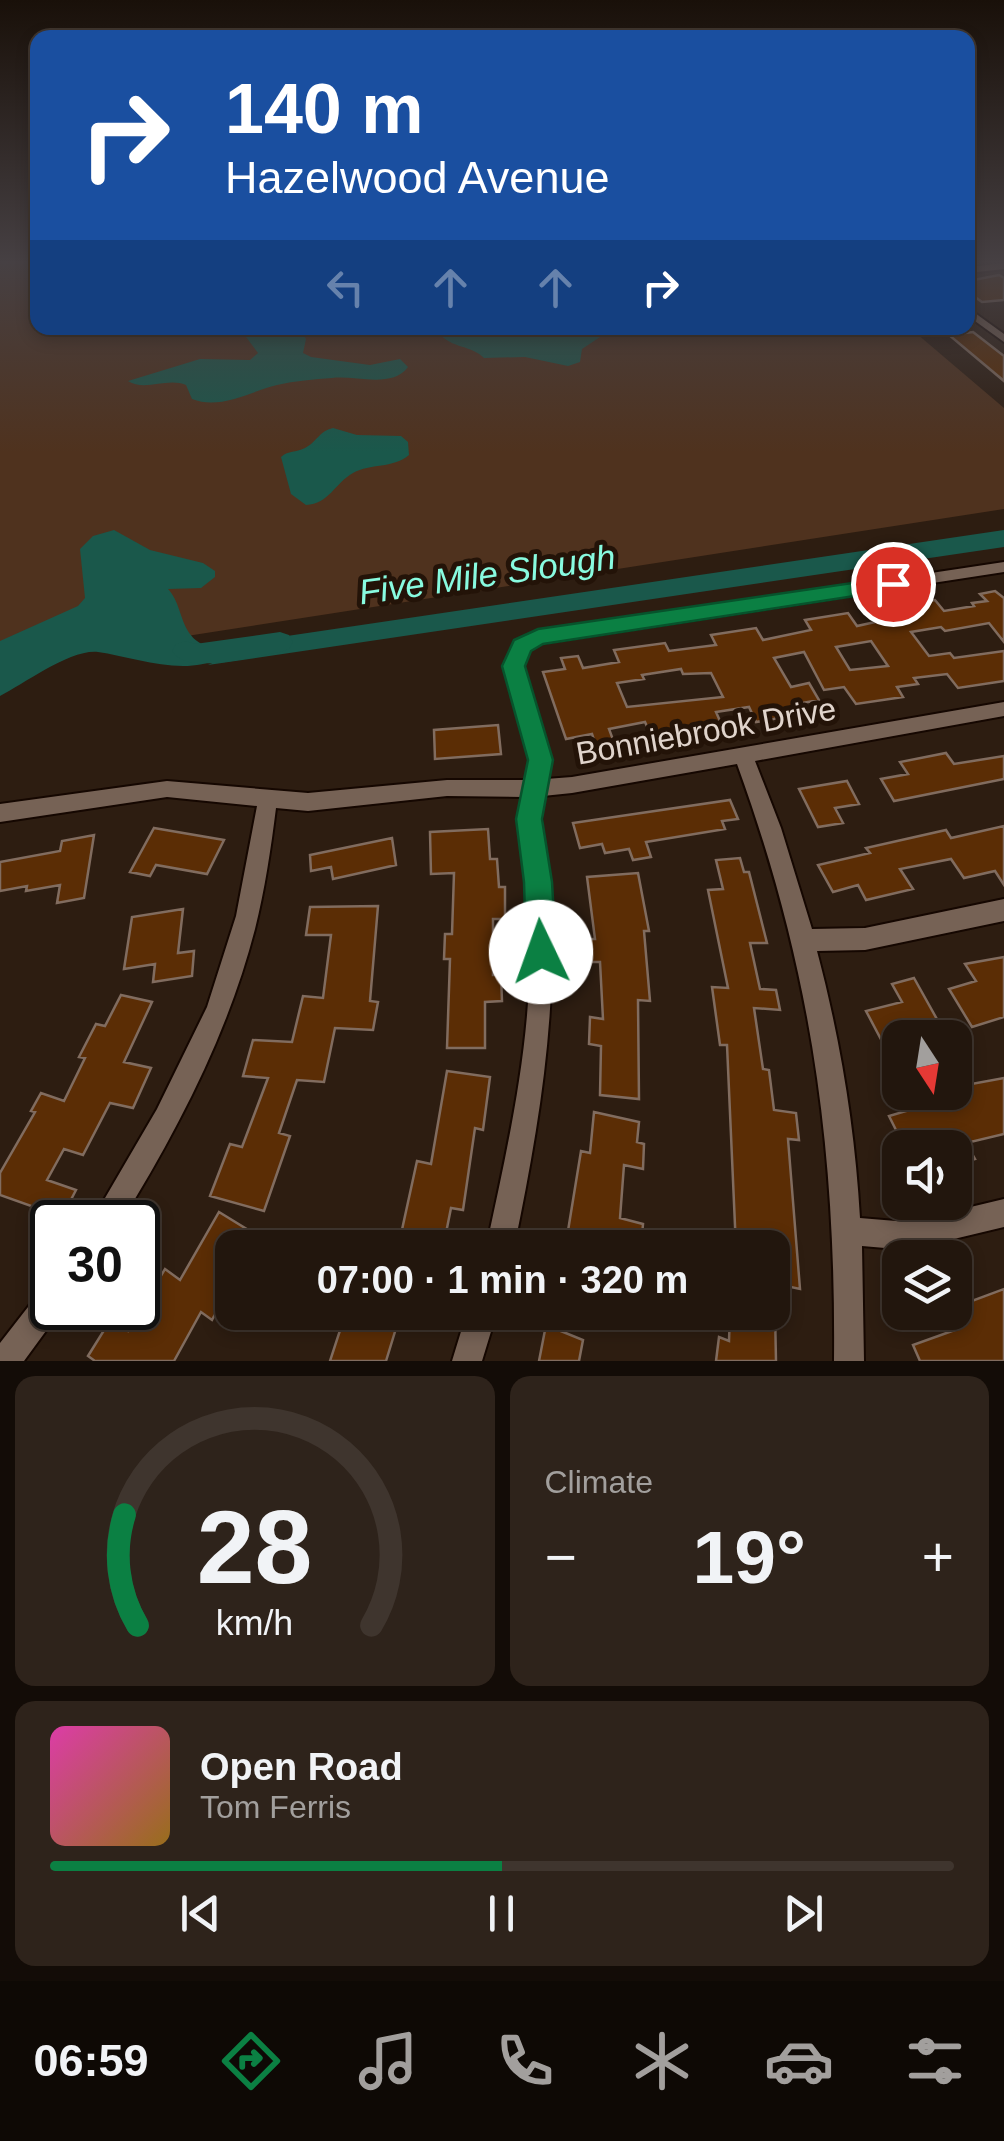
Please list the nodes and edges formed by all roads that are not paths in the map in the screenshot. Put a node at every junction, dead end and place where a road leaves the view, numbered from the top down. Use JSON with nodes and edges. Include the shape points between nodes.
{"nodes":[{"id":1,"x":1004,"y":568,"type":"edge"},
{"id":2,"x":1004,"y":710,"type":"edge"},
{"id":3,"x":743,"y":755,"type":"junction"},
{"id":4,"x":534,"y":788,"type":"junction"},
{"id":5,"x":268,"y":798,"type":"junction"},
{"id":6,"x":0,"y":813,"type":"edge"},
{"id":7,"x":1004,"y":910,"type":"edge"},
{"id":8,"x":804,"y":940,"type":"junction"},
{"id":9,"x":118,"y":1200,"type":"edge"},
{"id":10,"x":1004,"y":1213,"type":"edge"},
{"id":11,"x":504,"y":1230,"type":"edge"},
{"id":12,"x":846,"y":1230,"type":"junction"},
{"id":13,"x":30,"y":1328,"type":"edge"},
{"id":14,"x":476,"y":1330,"type":"edge"},
{"id":15,"x":5,"y":1361,"type":"edge"},
{"id":16,"x":467,"y":1361,"type":"edge"},
{"id":17,"x":849,"y":1361,"type":"edge"}],
"edges":[{"from":1,"to":4,"type":"street","via":[[538,637],[522,646],[514,666],[540,760]]},
{"from":2,"to":3,"type":"street","name":"Bonniebrook Drive"},
{"from":3,"to":4,"type":"street","name":"Bonniebrook Drive"},
{"from":3,"to":8,"type":"street","via":[[791,884]]},
{"from":4,"to":5,"type":"street","name":"Bonniebrook Drive","via":[[447,788],[340,802]]},
{"from":4,"to":11,"type":"street","via":[[529,819],[538,882],[538,1025]]},
{"from":5,"to":6,"type":"street","name":"Bonniebrook Drive","via":[[167,789]]},
{"from":5,"to":9,"type":"street","via":[[254,890],[223,996],[188,1078]]},
{"from":7,"to":8,"type":"street","via":[[864,940]]},
{"from":8,"to":12,"type":"street","via":[[830,1064]]},
{"from":10,"to":12,"type":"street","via":[[908,1236]]},
{"from":12,"to":17,"type":"street"},
{"from":13,"to":15,"type":"street"},
{"from":14,"to":16,"type":"street"}]}
